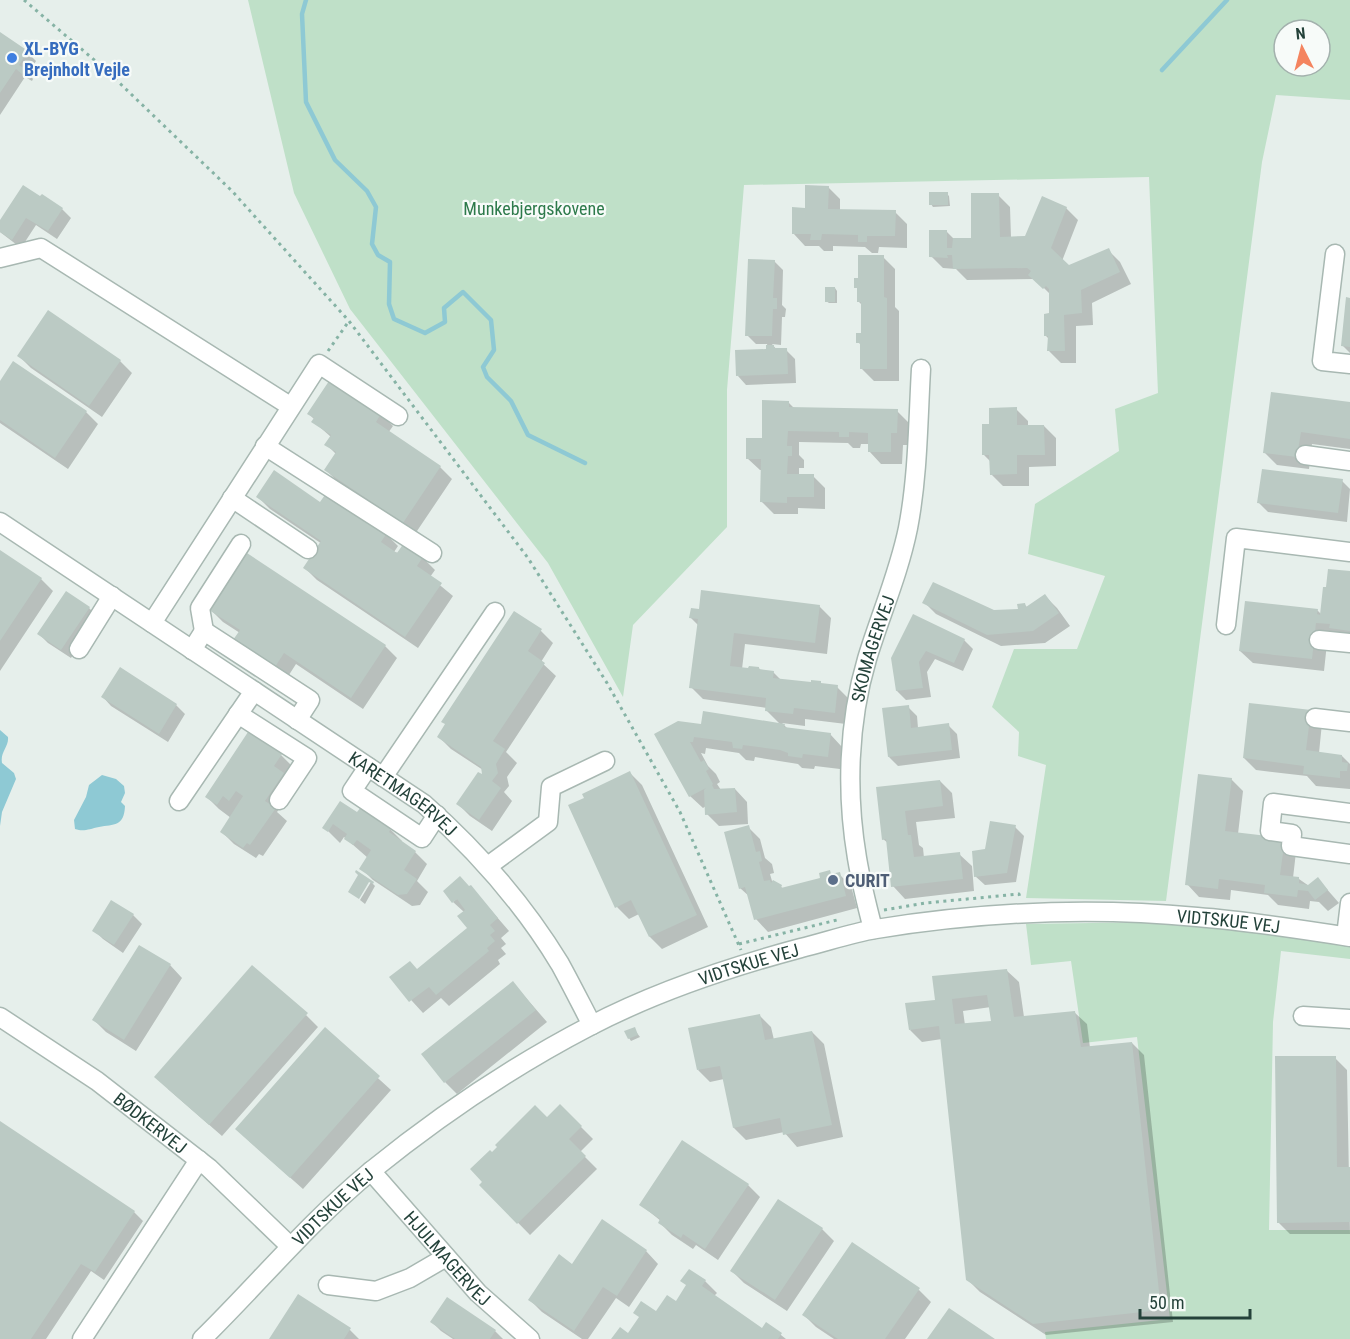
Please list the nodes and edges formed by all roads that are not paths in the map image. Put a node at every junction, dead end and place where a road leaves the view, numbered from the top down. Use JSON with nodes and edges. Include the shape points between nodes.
{"nodes":[{"id":1,"x":1335,"y":254,"type":"dead end"},
{"id":2,"x":0,"y":258,"type":"edge"},
{"id":3,"x":1350,"y":364,"type":"edge"},
{"id":4,"x":921,"y":369,"type":"dead end"},
{"id":5,"x":290,"y":406,"type":"junction"},
{"id":6,"x":398,"y":417,"type":"dead end"},
{"id":7,"x":265,"y":446,"type":"junction"},
{"id":8,"x":1305,"y":454,"type":"dead end"},
{"id":9,"x":1350,"y":461,"type":"edge"},
{"id":10,"x":232,"y":498,"type":"junction"},
{"id":11,"x":0,"y":522,"type":"edge"},
{"id":12,"x":241,"y":544,"type":"dead end"},
{"id":13,"x":308,"y":549,"type":"dead end"},
{"id":14,"x":1350,"y":552,"type":"edge"},
{"id":15,"x":432,"y":553,"type":"dead end"},
{"id":16,"x":112,"y":596,"type":"junction"},
{"id":17,"x":495,"y":612,"type":"dead end"},
{"id":18,"x":152,"y":623,"type":"junction"},
{"id":19,"x":1226,"y":625,"type":"dead end"},
{"id":20,"x":204,"y":631,"type":"junction"},
{"id":21,"x":1319,"y":640,"type":"dead end"},
{"id":22,"x":1350,"y":643,"type":"edge"},
{"id":23,"x":79,"y":649,"type":"dead end"},
{"id":24,"x":192,"y":650,"type":"junction"},
{"id":25,"x":254,"y":691,"type":"junction"},
{"id":26,"x":238,"y":714,"type":"junction"},
{"id":27,"x":1315,"y":718,"type":"dead end"},
{"id":28,"x":297,"y":720,"type":"junction"},
{"id":29,"x":1350,"y":722,"type":"edge"},
{"id":30,"x":605,"y":761,"type":"dead end"},
{"id":31,"x":376,"y":772,"type":"junction"},
{"id":32,"x":279,"y":800,"type":"dead end"},
{"id":33,"x":179,"y":801,"type":"dead end"},
{"id":34,"x":1350,"y":813,"type":"edge"},
{"id":35,"x":437,"y":815,"type":"junction"},
{"id":36,"x":1350,"y":854,"type":"edge"},
{"id":37,"x":488,"y":866,"type":"junction"},
{"id":38,"x":1350,"y":903,"type":"edge"},
{"id":39,"x":873,"y":929,"type":"junction"},
{"id":40,"x":1348,"y":937,"type":"edge"},
{"id":41,"x":1303,"y":1016,"type":"dead end"},
{"id":42,"x":0,"y":1017,"type":"edge"},
{"id":43,"x":1350,"y":1019,"type":"edge"},
{"id":44,"x":592,"y":1024,"type":"junction"},
{"id":45,"x":199,"y":1160,"type":"junction"},
{"id":46,"x":371,"y":1172,"type":"junction"},
{"id":47,"x":290,"y":1246,"type":"junction"},
{"id":48,"x":446,"y":1257,"type":"junction"},
{"id":49,"x":328,"y":1285,"type":"dead end"},
{"id":50,"x":247,"y":1295,"type":"junction"},
{"id":51,"x":82,"y":1339,"type":"edge"},
{"id":52,"x":202,"y":1339,"type":"edge"},
{"id":53,"x":214,"y":1339,"type":"edge"},
{"id":54,"x":530,"y":1339,"type":"edge"}],
"edges":[{"from":1,"to":3,"type":"street","via":[[1322,361]]},
{"from":2,"to":5,"type":"street","via":[[40,248]]},
{"from":4,"to":39,"type":"street","name":"SKOMAGERVEJ","via":[[915,483],[908,530],[858,694],[851,756],[857,859]]},
{"from":5,"to":6,"type":"street","via":[[319,364]]},
{"from":5,"to":7,"type":"street"},
{"from":7,"to":10,"type":"street"},
{"from":7,"to":15,"type":"street"},
{"from":8,"to":9,"type":"street"},
{"from":10,"to":13,"type":"street"},
{"from":10,"to":18,"type":"street"},
{"from":11,"to":16,"type":"street","name":"KARETMAGERVEJ"},
{"from":12,"to":20,"type":"street","via":[[200,608]]},
{"from":14,"to":19,"type":"street","via":[[1236,538]]},
{"from":16,"to":18,"type":"street","name":"KARETMAGERVEJ"},
{"from":16,"to":23,"type":"street"},
{"from":17,"to":31,"type":"street"},
{"from":18,"to":24,"type":"street","name":"KARETMAGERVEJ"},
{"from":20,"to":24,"type":"street"},
{"from":20,"to":28,"type":"street","via":[[310,700]]},
{"from":21,"to":22,"type":"street"},
{"from":24,"to":25,"type":"street","name":"KARETMAGERVEJ"},
{"from":25,"to":26,"type":"street"},
{"from":25,"to":28,"type":"street","name":"KARETMAGERVEJ"},
{"from":26,"to":32,"type":"street","via":[[307,758]]},
{"from":26,"to":33,"type":"street"},
{"from":27,"to":29,"type":"street"},
{"from":28,"to":31,"type":"street","name":"KARETMAGERVEJ"},
{"from":30,"to":37,"type":"street","via":[[550,787],[548,822]]},
{"from":31,"to":35,"type":"street","name":"KARETMAGERVEJ"},
{"from":31,"to":35,"type":"street","via":[[352,791],[422,838]]},
{"from":34,"to":36,"type":"street","via":[[1273,803],[1270,831],[1292,834],[1291,846]]},
{"from":35,"to":37,"type":"street","name":"KARETMAGERVEJ"},
{"from":37,"to":44,"type":"street","name":"KARETMAGERVEJ","via":[[560,964]]},
{"from":38,"to":40,"type":"street"},
{"from":39,"to":40,"type":"street","name":"VIDTSKUE VEJ","via":[[992,916],[1103,912],[1197,916]]},
{"from":39,"to":44,"type":"street","name":"VIDTSKUE VEJ","via":[[746,963]]},
{"from":41,"to":43,"type":"street"},
{"from":42,"to":45,"type":"street","name":"BØDKERVEJ","via":[[97,1081]]},
{"from":44,"to":46,"type":"street","name":"VIDTSKUE VEJ","via":[[508,1072]]},
{"from":45,"to":47,"type":"street","name":"BØDKERVEJ"},
{"from":45,"to":51,"type":"street"},
{"from":46,"to":47,"type":"street","name":"VIDTSKUE VEJ"},
{"from":46,"to":48,"type":"street","name":"HJULMAGERVEJ"},
{"from":47,"to":50,"type":"street","name":"VIDTSKUE VEJ"},
{"from":48,"to":49,"type":"street","via":[[410,1278],[376,1291]]},
{"from":48,"to":54,"type":"street","name":"HJULMAGERVEJ","via":[[478,1293]]},
{"from":50,"to":52,"type":"street","name":"VIDTSKUE VEJ"},
{"from":50,"to":53,"type":"street","name":"VIDTSKUE VEJ"}]}
